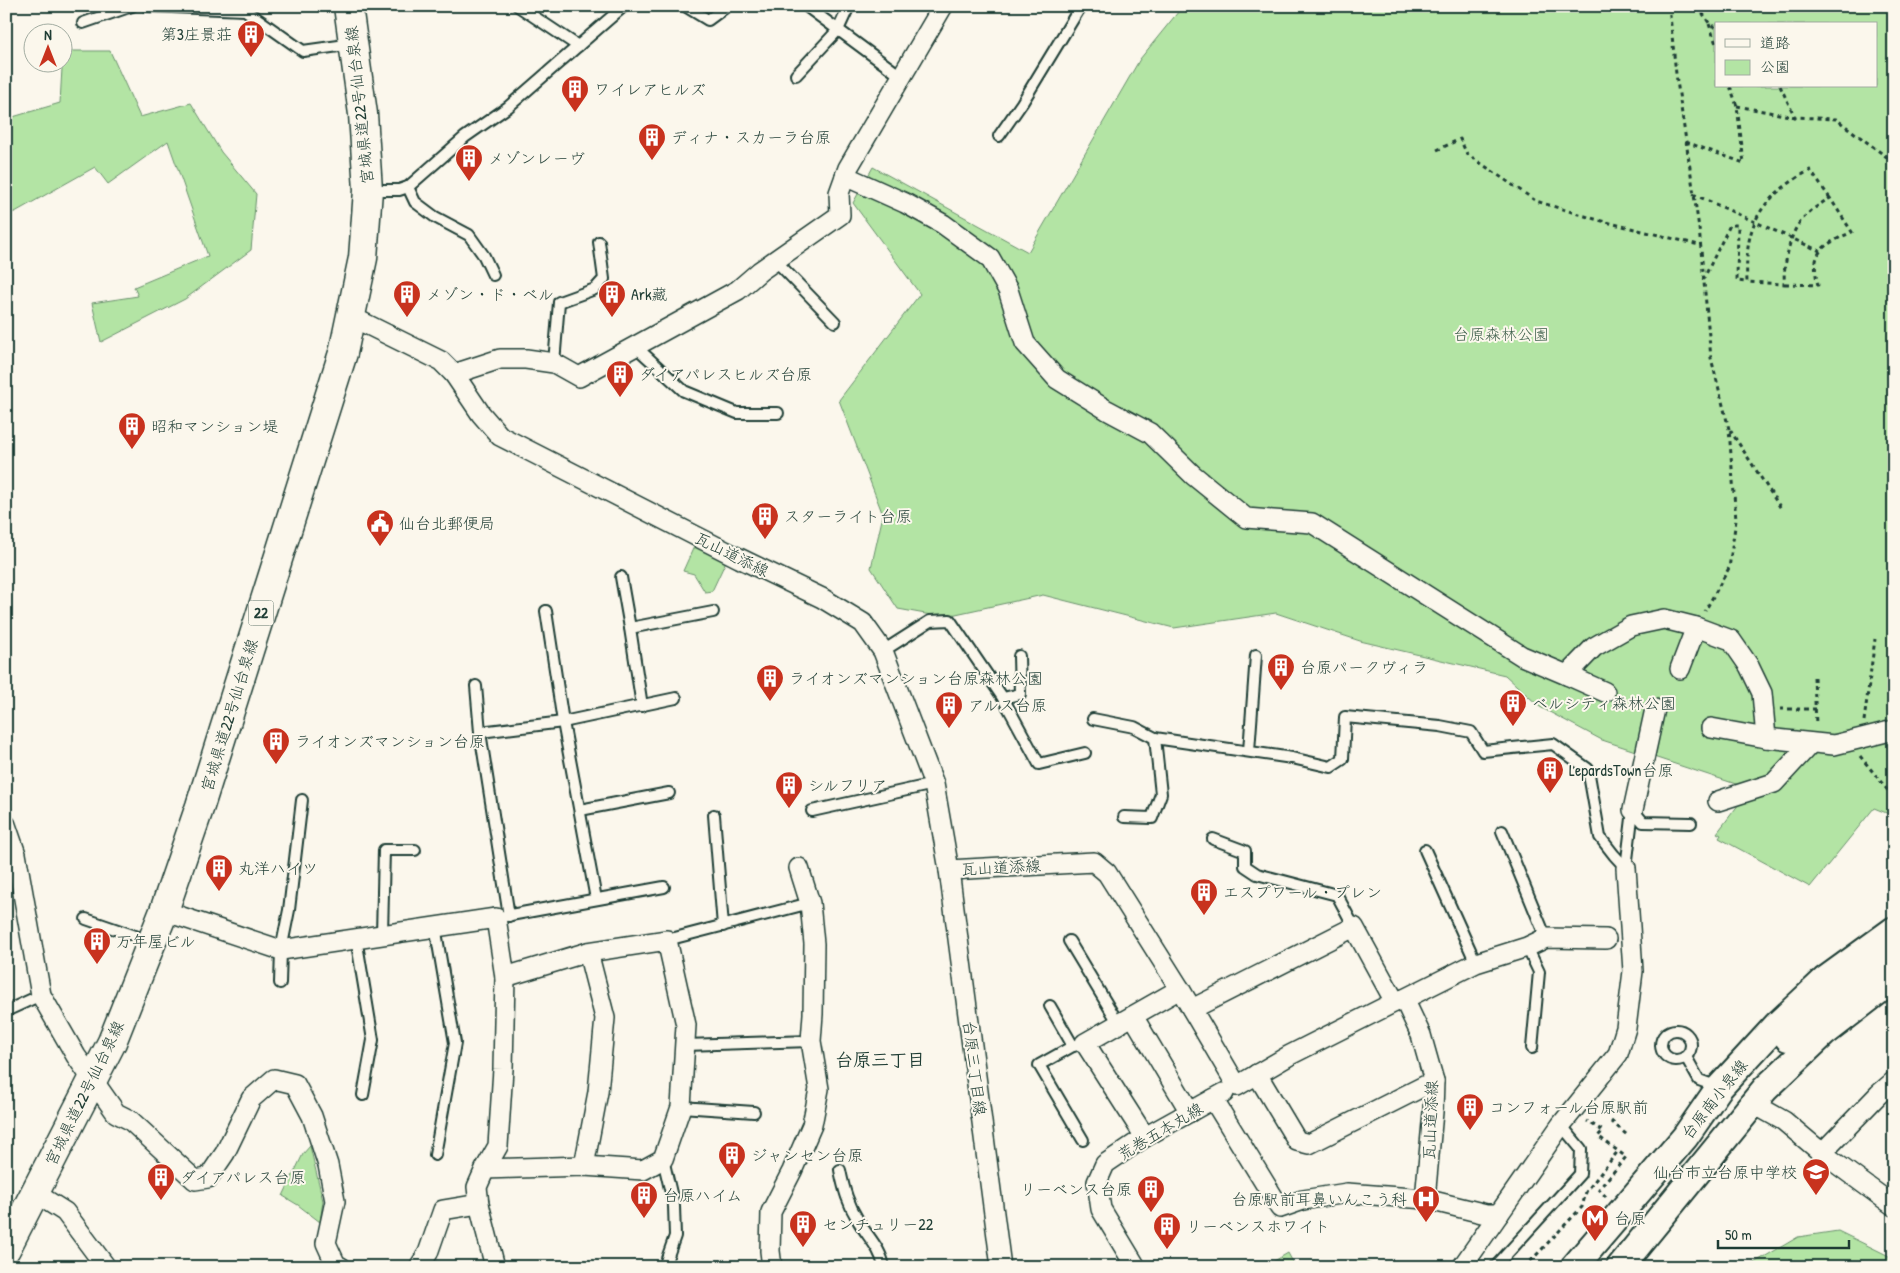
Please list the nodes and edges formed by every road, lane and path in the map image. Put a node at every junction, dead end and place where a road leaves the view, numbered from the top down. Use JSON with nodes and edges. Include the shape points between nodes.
{"nodes":[{"id":1,"x":132,"y":6,"type":"edge"},
{"id":2,"x":147,"y":6,"type":"edge"},
{"id":3,"x":348,"y":6,"type":"edge"},
{"id":4,"x":518,"y":6,"type":"edge"},
{"id":5,"x":624,"y":6,"type":"edge"},
{"id":6,"x":685,"y":6,"type":"edge"},
{"id":7,"x":727,"y":6,"type":"edge"},
{"id":8,"x":806,"y":6,"type":"edge"},
{"id":9,"x":849,"y":6,"type":"edge"},
{"id":10,"x":943,"y":6,"type":"edge"},
{"id":11,"x":1081,"y":6,"type":"edge"},
{"id":12,"x":1668,"y":6,"type":"edge"},
{"id":13,"x":1698,"y":6,"type":"edge"},
{"id":14,"x":83,"y":23,"type":"dead end"},
{"id":15,"x":1709,"y":23,"type":"junction"},
{"id":16,"x":1715,"y":27,"type":"edge"},
{"id":17,"x":838,"y":30,"type":"junction"},
{"id":18,"x":1715,"y":41,"type":"edge"},
{"id":19,"x":353,"y":44,"type":"junction"},
{"id":20,"x":578,"y":46,"type":"junction"},
{"id":21,"x":796,"y":75,"type":"dead end"},
{"id":22,"x":902,"y":77,"type":"junction"},
{"id":23,"x":1731,"y":88,"type":"edge"},
{"id":24,"x":1781,"y":88,"type":"edge"},
{"id":25,"x":1737,"y":106,"type":"junction"},
{"id":26,"x":1795,"y":117,"type":"junction"},
{"id":27,"x":999,"y":136,"type":"dead end"},
{"id":28,"x":1686,"y":142,"type":"junction"},
{"id":29,"x":1437,"y":150,"type":"dead end"},
{"id":30,"x":1894,"y":160,"type":"edge"},
{"id":31,"x":845,"y":176,"type":"junction"},
{"id":32,"x":408,"y":186,"type":"junction"},
{"id":33,"x":368,"y":190,"type":"junction"},
{"id":34,"x":1694,"y":194,"type":"junction"},
{"id":35,"x":1830,"y":198,"type":"junction"},
{"id":36,"x":1755,"y":222,"type":"junction"},
{"id":37,"x":1791,"y":239,"type":"junction"},
{"id":38,"x":600,"y":242,"type":"dead end"},
{"id":39,"x":1700,"y":245,"type":"junction"},
{"id":40,"x":1820,"y":251,"type":"junction"},
{"id":41,"x":775,"y":260,"type":"junction"},
{"id":42,"x":493,"y":275,"type":"dead end"},
{"id":43,"x":1703,"y":281,"type":"junction"},
{"id":44,"x":1747,"y":282,"type":"junction"},
{"id":45,"x":1785,"y":284,"type":"junction"},
{"id":46,"x":352,"y":317,"type":"junction"},
{"id":47,"x":835,"y":322,"type":"dead end"},
{"id":48,"x":635,"y":346,"type":"junction"},
{"id":49,"x":554,"y":363,"type":"junction"},
{"id":50,"x":454,"y":374,"type":"junction"},
{"id":51,"x":778,"y":413,"type":"dead end"},
{"id":52,"x":1729,"y":429,"type":"junction"},
{"id":53,"x":1782,"y":510,"type":"dead end"},
{"id":54,"x":621,"y":577,"type":"dead end"},
{"id":55,"x":546,"y":611,"type":"dead end"},
{"id":56,"x":713,"y":612,"type":"dead end"},
{"id":57,"x":1696,"y":627,"type":"junction"},
{"id":58,"x":630,"y":628,"type":"junction"},
{"id":59,"x":1876,"y":639,"type":"dead end"},
{"id":60,"x":883,"y":651,"type":"junction"},
{"id":61,"x":1256,"y":655,"type":"dead end"},
{"id":62,"x":1019,"y":656,"type":"dead end"},
{"id":63,"x":1680,"y":669,"type":"dead end"},
{"id":64,"x":1567,"y":675,"type":"junction"},
{"id":65,"x":1814,"y":677,"type":"dead end"},
{"id":66,"x":476,"y":686,"type":"dead end"},
{"id":67,"x":1605,"y":692,"type":"dead end"},
{"id":68,"x":676,"y":698,"type":"dead end"},
{"id":69,"x":1004,"y":698,"type":"junction"},
{"id":70,"x":642,"y":706,"type":"junction"},
{"id":71,"x":1764,"y":708,"type":"junction"},
{"id":72,"x":1656,"y":709,"type":"dead end"},
{"id":73,"x":1816,"y":709,"type":"junction"},
{"id":74,"x":1093,"y":719,"type":"dead end"},
{"id":75,"x":563,"y":722,"type":"junction"},
{"id":76,"x":1711,"y":728,"type":"dead end"},
{"id":77,"x":1894,"y":730,"type":"edge"},
{"id":78,"x":480,"y":732,"type":"junction"},
{"id":79,"x":1156,"y":738,"type":"junction"},
{"id":80,"x":1766,"y":738,"type":"junction"},
{"id":81,"x":1855,"y":740,"type":"junction"},
{"id":82,"x":1814,"y":743,"type":"junction"},
{"id":83,"x":1249,"y":752,"type":"junction"},
{"id":84,"x":1085,"y":753,"type":"dead end"},
{"id":85,"x":934,"y":784,"type":"junction"},
{"id":86,"x":670,"y":793,"type":"dead end"},
{"id":87,"x":1894,"y":798,"type":"edge"},
{"id":88,"x":302,"y":800,"type":"dead end"},
{"id":89,"x":1718,"y":801,"type":"dead end"},
{"id":90,"x":580,"y":810,"type":"junction"},
{"id":91,"x":1633,"y":810,"type":"junction"},
{"id":92,"x":812,"y":811,"type":"dead end"},
{"id":93,"x":714,"y":816,"type":"dead end"},
{"id":94,"x":1124,"y":818,"type":"dead end"},
{"id":95,"x":1691,"y":823,"type":"dead end"},
{"id":96,"x":6,"y":825,"type":"edge"},
{"id":97,"x":1502,"y":831,"type":"dead end"},
{"id":98,"x":1213,"y":839,"type":"dead end"},
{"id":99,"x":416,"y":850,"type":"dead end"},
{"id":100,"x":1425,"y":850,"type":"dead end"},
{"id":101,"x":799,"y":868,"type":"dead end"},
{"id":102,"x":1626,"y":868,"type":"junction"},
{"id":103,"x":949,"y":870,"type":"junction"},
{"id":104,"x":664,"y":887,"type":"dead end"},
{"id":105,"x":596,"y":899,"type":"junction"},
{"id":106,"x":810,"y":903,"type":"junction"},
{"id":107,"x":164,"y":911,"type":"junction"},
{"id":108,"x":503,"y":917,"type":"junction"},
{"id":109,"x":86,"y":919,"type":"dead end"},
{"id":110,"x":436,"y":926,"type":"junction"},
{"id":111,"x":723,"y":926,"type":"junction"},
{"id":112,"x":1354,"y":927,"type":"junction"},
{"id":113,"x":1894,"y":930,"type":"edge"},
{"id":114,"x":382,"y":934,"type":"junction"},
{"id":115,"x":356,"y":938,"type":"junction"},
{"id":116,"x":1546,"y":938,"type":"junction"},
{"id":117,"x":1606,"y":939,"type":"dead end"},
{"id":118,"x":667,"y":940,"type":"junction"},
{"id":119,"x":151,"y":941,"type":"junction"},
{"id":120,"x":1069,"y":941,"type":"dead end"},
{"id":121,"x":1527,"y":947,"type":"junction"},
{"id":122,"x":281,"y":950,"type":"junction"},
{"id":123,"x":588,"y":952,"type":"junction"},
{"id":124,"x":1894,"y":960,"type":"edge"},
{"id":125,"x":1476,"y":963,"type":"junction"},
{"id":126,"x":505,"y":977,"type":"junction"},
{"id":127,"x":1867,"y":978,"type":"junction"},
{"id":128,"x":1894,"y":979,"type":"edge"},
{"id":129,"x":280,"y":983,"type":"dead end"},
{"id":130,"x":1180,"y":989,"type":"junction"},
{"id":131,"x":41,"y":995,"type":"junction"},
{"id":132,"x":1399,"y":1000,"type":"junction"},
{"id":133,"x":1050,"y":1006,"type":"dead end"},
{"id":134,"x":1192,"y":1009,"type":"junction"},
{"id":135,"x":6,"y":1011,"type":"edge"},
{"id":136,"x":1126,"y":1020,"type":"junction"},
{"id":137,"x":811,"y":1041,"type":"junction"},
{"id":138,"x":685,"y":1045,"type":"junction"},
{"id":139,"x":1079,"y":1045,"type":"junction"},
{"id":140,"x":1532,"y":1048,"type":"dead end"},
{"id":141,"x":1686,"y":1057,"type":"dead end"},
{"id":142,"x":1258,"y":1074,"type":"junction"},
{"id":143,"x":93,"y":1078,"type":"junction"},
{"id":144,"x":1434,"y":1081,"type":"junction"},
{"id":145,"x":1894,"y":1081,"type":"edge"},
{"id":146,"x":1236,"y":1086,"type":"junction"},
{"id":147,"x":1719,"y":1088,"type":"junction"},
{"id":148,"x":363,"y":1095,"type":"dead end"},
{"id":149,"x":1759,"y":1096,"type":"junction"},
{"id":150,"x":1213,"y":1099,"type":"junction"},
{"id":151,"x":681,"y":1107,"type":"junction"},
{"id":152,"x":754,"y":1112,"type":"dead end"},
{"id":153,"x":1190,"y":1112,"type":"junction"},
{"id":154,"x":1611,"y":1121,"type":"dead end"},
{"id":155,"x":1561,"y":1125,"type":"junction"},
{"id":156,"x":1627,"y":1135,"type":"dead end"},
{"id":157,"x":1145,"y":1137,"type":"junction"},
{"id":158,"x":1685,"y":1137,"type":"junction"},
{"id":159,"x":1083,"y":1140,"type":"dead end"},
{"id":160,"x":1618,"y":1151,"type":"dead end"},
{"id":161,"x":1822,"y":1153,"type":"junction"},
{"id":162,"x":436,"y":1155,"type":"dead end"},
{"id":163,"x":663,"y":1159,"type":"junction"},
{"id":164,"x":584,"y":1166,"type":"junction"},
{"id":165,"x":484,"y":1169,"type":"junction"},
{"id":166,"x":840,"y":1170,"type":"dead end"},
{"id":167,"x":35,"y":1193,"type":"junction"},
{"id":168,"x":1607,"y":1197,"type":"dead end"},
{"id":169,"x":1425,"y":1199,"type":"junction"},
{"id":170,"x":479,"y":1204,"type":"junction"},
{"id":171,"x":1894,"y":1206,"type":"edge"},
{"id":172,"x":1499,"y":1214,"type":"junction"},
{"id":173,"x":6,"y":1249,"type":"edge"},
{"id":174,"x":106,"y":1267,"type":"edge"},
{"id":175,"x":341,"y":1267,"type":"edge"},
{"id":176,"x":419,"y":1267,"type":"edge"},
{"id":177,"x":494,"y":1267,"type":"edge"},
{"id":178,"x":664,"y":1267,"type":"edge"},
{"id":179,"x":772,"y":1267,"type":"edge"},
{"id":180,"x":884,"y":1267,"type":"edge"},
{"id":181,"x":1001,"y":1267,"type":"edge"},
{"id":182,"x":1136,"y":1267,"type":"edge"},
{"id":183,"x":1462,"y":1267,"type":"edge"},
{"id":184,"x":1495,"y":1267,"type":"edge"},
{"id":185,"x":1574,"y":1267,"type":"edge"},
{"id":186,"x":1620,"y":1267,"type":"edge"}],
"edges":[{"from":1,"to":14,"type":"lane"},
{"from":2,"to":19,"type":"lane","via":[[246,10],[303,51]]},
{"from":3,"to":19,"type":"main road","name":"宮城県道22号仙台泉線","number":"22"},
{"from":4,"to":20,"type":"lane"},
{"from":5,"to":20,"type":"lane"},
{"from":6,"to":7,"type":"lane","via":[[708,20]]},
{"from":8,"to":17,"type":"lane"},
{"from":9,"to":17,"type":"lane"},
{"from":10,"to":22,"type":"street"},
{"from":11,"to":27,"type":"lane"},
{"from":12,"to":28,"type":"path"},
{"from":13,"to":15,"type":"path"},
{"from":15,"to":16,"type":"path"},
{"from":15,"to":18,"type":"path"},
{"from":17,"to":21,"type":"lane"},
{"from":17,"to":22,"type":"lane"},
{"from":19,"to":33,"type":"main road","name":"宮城県道22号仙台泉線","number":"22","via":[[363,114]]},
{"from":20,"to":32,"type":"lane","via":[[508,107],[465,137]]},
{"from":22,"to":31,"type":"street"},
{"from":23,"to":25,"type":"path"},
{"from":24,"to":26,"type":"path"},
{"from":25,"to":26,"type":"path"},
{"from":25,"to":28,"type":"path","via":[[1744,163]]},
{"from":26,"to":30,"type":"path","via":[[1836,119]]},
{"from":28,"to":34,"type":"path"},
{"from":29,"to":39,"type":"path","via":[[1460,139],[1467,154],[1536,201]]},
{"from":31,"to":41,"type":"street","via":[[838,193],[840,216]]},
{"from":31,"to":64,"type":"street","via":[[943,224],[990,258],[1008,290],[1025,343],[1057,378],[1150,434],[1193,475],[1246,518],[1312,523],[1522,656]]},
{"from":32,"to":33,"type":"lane","via":[[399,190]]},
{"from":32,"to":42,"type":"lane","via":[[414,202],[469,235]]},
{"from":33,"to":46,"type":"main road","name":"宮城県道22号仙台泉線","number":"22","via":[[363,258]]},
{"from":34,"to":36,"type":"path"},
{"from":34,"to":39,"type":"path"},
{"from":35,"to":36,"type":"path","via":[[1810,170],[1779,190],[1759,212]]},
{"from":35,"to":37,"type":"path","via":[[1804,218]]},
{"from":35,"to":40,"type":"path","via":[[1852,232],[1827,243]]},
{"from":36,"to":37,"type":"path"},
{"from":36,"to":44,"type":"path","via":[[1747,244]]},
{"from":37,"to":40,"type":"path"},
{"from":37,"to":45,"type":"path","via":[[1783,274]]},
{"from":38,"to":49,"type":"lane","via":[[604,279],[595,289],[559,302]]},
{"from":39,"to":43,"type":"path"},
{"from":40,"to":45,"type":"path","via":[[1815,261],[1818,285]]},
{"from":41,"to":47,"type":"lane"},
{"from":41,"to":48,"type":"street","via":[[738,290]]},
{"from":43,"to":44,"type":"path","via":[[1730,225],[1738,225],[1738,281]]},
{"from":43,"to":52,"type":"path","via":[[1712,358]]},
{"from":44,"to":45,"type":"path"},
{"from":46,"to":50,"type":"street","name":"瓦山道添線","via":[[442,361]]},
{"from":46,"to":107,"type":"main road","name":"宮城県道22号仙台泉線","number":"22","via":[[302,485]]},
{"from":48,"to":49,"type":"street","via":[[579,377]]},
{"from":48,"to":51,"type":"lane","via":[[684,390],[737,413]]},
{"from":49,"to":50,"type":"street","via":[[500,359]]},
{"from":50,"to":60,"type":"street","name":"瓦山道添線","via":[[500,436],[822,598],[863,623]]},
{"from":52,"to":53,"type":"path"},
{"from":52,"to":57,"type":"path","via":[[1736,520],[1729,568]]},
{"from":54,"to":58,"type":"lane"},
{"from":55,"to":75,"type":"lane"},
{"from":56,"to":58,"type":"lane"},
{"from":57,"to":63,"type":"street"},
{"from":57,"to":64,"type":"street","via":[[1664,619],[1631,626],[1594,646]]},
{"from":57,"to":71,"type":"street","via":[[1732,640],[1759,686]]},
{"from":58,"to":70,"type":"lane"},
{"from":59,"to":81,"type":"path"},
{"from":60,"to":69,"type":"lane","via":[[930,620],[950,620]]},
{"from":60,"to":85,"type":"street","name":"瓦山道添線"},
{"from":61,"to":83,"type":"lane"},
{"from":62,"to":69,"type":"lane","via":[[1020,694]]},
{"from":64,"to":67,"type":"street"},
{"from":65,"to":73,"type":"path"},
{"from":66,"to":78,"type":"lane"},
{"from":68,"to":70,"type":"lane"},
{"from":69,"to":84,"type":"lane","via":[[1039,764]]},
{"from":70,"to":75,"type":"lane"},
{"from":71,"to":73,"type":"path"},
{"from":71,"to":80,"type":"street"},
{"from":72,"to":91,"type":"street"},
{"from":73,"to":82,"type":"path"},
{"from":74,"to":79,"type":"lane","via":[[1134,728]]},
{"from":75,"to":78,"type":"lane"},
{"from":75,"to":90,"type":"lane"},
{"from":76,"to":80,"type":"street"},
{"from":77,"to":81,"type":"street"},
{"from":78,"to":108,"type":"lane"},
{"from":79,"to":83,"type":"lane"},
{"from":79,"to":94,"type":"lane","via":[[1161,794],[1152,818]]},
{"from":80,"to":82,"type":"street"},
{"from":81,"to":82,"type":"street","via":[[1834,745]]},
{"from":81,"to":87,"type":"path"},
{"from":82,"to":89,"type":"street","via":[[1774,783]]},
{"from":83,"to":102,"type":"lane","via":[[1331,767],[1343,759],[1346,717],[1471,732],[1483,752],[1553,744],[1588,769],[1600,837]]},
{"from":85,"to":92,"type":"lane"},
{"from":85,"to":103,"type":"street","name":"瓦山道添線"},
{"from":86,"to":90,"type":"lane"},
{"from":88,"to":122,"type":"lane"},
{"from":90,"to":105,"type":"lane"},
{"from":91,"to":95,"type":"lane","via":[[1643,822]]},
{"from":91,"to":102,"type":"lane"},
{"from":93,"to":111,"type":"lane"},
{"from":96,"to":131,"type":"street","via":[[16,854]]},
{"from":97,"to":116,"type":"lane"},
{"from":98,"to":112,"type":"lane","via":[[1245,851],[1245,866],[1257,874],[1337,895]]},
{"from":99,"to":114,"type":"lane","via":[[384,850]]},
{"from":100,"to":125,"type":"lane"},
{"from":101,"to":106,"type":"street"},
{"from":102,"to":155,"type":"street","via":[[1633,972],[1626,1028],[1618,1054]]},
{"from":103,"to":130,"type":"street","name":"瓦山道添線","via":[[1094,862],[1107,873]]},
{"from":103,"to":181,"type":"street","name":"台原三丁目線"},
{"from":104,"to":105,"type":"lane"},
{"from":105,"to":108,"type":"lane"},
{"from":106,"to":111,"type":"lane"},
{"from":106,"to":137,"type":"street","via":[[814,944]]},
{"from":107,"to":119,"type":"main road","name":"宮城県道22号仙台泉線","number":"22"},
{"from":107,"to":122,"type":"street"},
{"from":108,"to":110,"type":"street"},
{"from":108,"to":126,"type":"street"},
{"from":109,"to":119,"type":"lane"},
{"from":110,"to":114,"type":"street"},
{"from":110,"to":162,"type":"lane","via":[[455,1043]]},
{"from":111,"to":118,"type":"lane"},
{"from":112,"to":132,"type":"street","name":"瓦山道添線"},
{"from":112,"to":134,"type":"street"},
{"from":113,"to":147,"type":"street","name":"台原南小泉線","via":[[1825,980],[1777,1025]]},
{"from":114,"to":115,"type":"street"},
{"from":115,"to":122,"type":"street"},
{"from":115,"to":148,"type":"lane","via":[[373,1040]]},
{"from":116,"to":117,"type":"street"},
{"from":116,"to":121,"type":"street"},
{"from":118,"to":123,"type":"street"},
{"from":118,"to":138,"type":"street","via":[[686,1025]]},
{"from":119,"to":143,"type":"main road","name":"宮城県道22号仙台泉線","number":"22","via":[[112,1042]]},
{"from":120,"to":136,"type":"lane"},
{"from":121,"to":125,"type":"street"},
{"from":121,"to":140,"type":"lane","via":[[1539,972]]},
{"from":122,"to":129,"type":"lane"},
{"from":123,"to":126,"type":"street"},
{"from":123,"to":164,"type":"street","via":[[606,1018],[598,1092]]},
{"from":124,"to":127,"type":"street"},
{"from":125,"to":132,"type":"street"},
{"from":126,"to":165,"type":"street","via":[[498,1146]]},
{"from":127,"to":149,"type":"street","via":[[1773,1068]]},
{"from":127,"to":158,"type":"street","via":[[1804,1022],[1716,1112]]},
{"from":128,"to":149,"type":"street","via":[[1823,1034]]},
{"from":130,"to":134,"type":"street","name":"瓦山道添線"},
{"from":130,"to":136,"type":"street"},
{"from":131,"to":135,"type":"lane"},
{"from":131,"to":143,"type":"street","via":[[76,1056]]},
{"from":132,"to":142,"type":"street"},
{"from":132,"to":144,"type":"street","name":"瓦山道添線","via":[[1421,1035]]},
{"from":133,"to":139,"type":"lane"},
{"from":134,"to":146,"type":"street","name":"瓦山道添線"},
{"from":136,"to":139,"type":"street"},
{"from":136,"to":153,"type":"street"},
{"from":137,"to":138,"type":"lane"},
{"from":137,"to":179,"type":"street","via":[[819,1089],[812,1126],[771,1212]]},
{"from":138,"to":151,"type":"street"},
{"from":139,"to":157,"type":"street"},
{"from":139,"to":159,"type":"lane","via":[[1039,1065]]},
{"from":141,"to":147,"type":"lane","via":[[1699,1080]]},
{"from":142,"to":144,"type":"street","via":[[1297,1141],[1309,1144]]},
{"from":142,"to":146,"type":"street"},
{"from":143,"to":167,"type":"main road","name":"宮城県道22号仙台泉線","number":"22"},
{"from":143,"to":175,"type":"street","via":[[116,1113],[130,1120],[196,1180],[208,1178],[225,1153],[251,1099],[274,1079],[295,1084],[312,1116],[328,1165],[335,1201],[326,1243],[336,1266]]},
{"from":144,"to":169,"type":"street","name":"瓦山道添線"},
{"from":145,"to":161,"type":"street"},
{"from":146,"to":150,"type":"street","name":"荒巻五本丸線"},
{"from":147,"to":158,"type":"street","name":"台原南小泉線"},
{"from":149,"to":161,"type":"street"},
{"from":149,"to":186,"type":"street"},
{"from":150,"to":153,"type":"street","name":"荒巻五本丸線"},
{"from":150,"to":169,"type":"street","via":[[1280,1208],[1303,1200],[1347,1193]]},
{"from":151,"to":152,"type":"lane"},
{"from":151,"to":163,"type":"street"},
{"from":153,"to":157,"type":"street","name":"荒巻五本丸線"},
{"from":154,"to":156,"type":"path"},
{"from":155,"to":172,"type":"street"},
{"from":155,"to":184,"type":"lane","via":[[1581,1150],[1580,1174]]},
{"from":157,"to":182,"type":"street","name":"荒巻五本丸線","via":[[1105,1164],[1097,1182],[1101,1209]]},
{"from":158,"to":185,"type":"street","name":"台原南小泉線"},
{"from":160,"to":168,"type":"path","via":[[1626,1157],[1599,1190]]},
{"from":161,"to":171,"type":"street"},
{"from":163,"to":164,"type":"street","via":[[643,1170]]},
{"from":163,"to":178,"type":"lane","via":[[674,1206],[676,1236]]},
{"from":164,"to":165,"type":"street"},
{"from":165,"to":170,"type":"street","via":[[477,1187]]},
{"from":166,"to":180,"type":"lane","via":[[846,1198],[882,1256]]},
{"from":167,"to":173,"type":"main road","name":"宮城県道22号仙台泉線","number":"22"},
{"from":167,"to":174,"type":"street","via":[[65,1212]]},
{"from":169,"to":172,"type":"street","via":[[1486,1214]]},
{"from":170,"to":176,"type":"street","via":[[443,1210],[428,1254]]},
{"from":170,"to":177,"type":"street"},
{"from":172,"to":183,"type":"street"}]}
